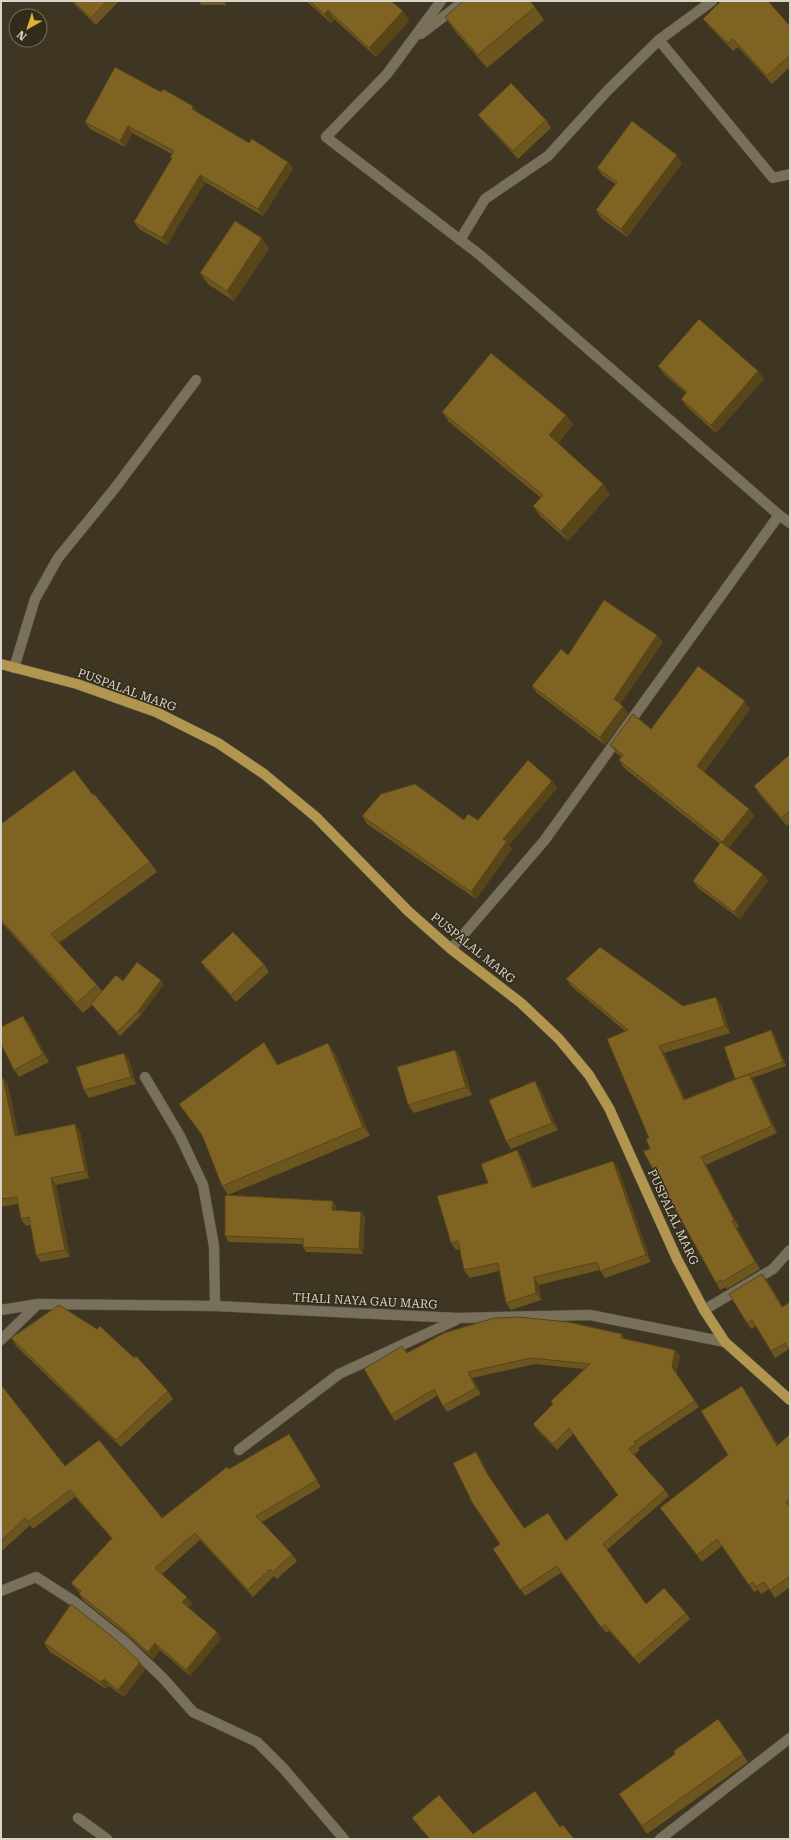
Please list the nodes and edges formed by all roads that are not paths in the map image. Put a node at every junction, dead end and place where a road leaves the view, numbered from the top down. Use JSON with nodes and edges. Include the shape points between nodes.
{"nodes":[{"id":1,"x":441,"y":1,"type":"edge"},
{"id":2,"x":464,"y":1,"type":"edge"},
{"id":3,"x":712,"y":1,"type":"edge"},
{"id":4,"x":659,"y":40,"type":"junction"},
{"id":5,"x":410,"y":42,"type":"junction"},
{"id":6,"x":790,"y":174,"type":"edge"},
{"id":7,"x":460,"y":240,"type":"junction"},
{"id":8,"x":196,"y":380,"type":"dead end"},
{"id":9,"x":779,"y":515,"type":"junction"},
{"id":10,"x":790,"y":523,"type":"edge"},
{"id":11,"x":1,"y":664,"type":"edge"},
{"id":12,"x":14,"y":668,"type":"junction"},
{"id":13,"x":451,"y":949,"type":"junction"},
{"id":14,"x":145,"y":1077,"type":"dead end"},
{"id":15,"x":790,"y":1250,"type":"edge"},
{"id":16,"x":38,"y":1304,"type":"junction"},
{"id":17,"x":215,"y":1306,"type":"junction"},
{"id":18,"x":1,"y":1310,"type":"edge"},
{"id":19,"x":704,"y":1310,"type":"junction"},
{"id":20,"x":458,"y":1318,"type":"junction"},
{"id":21,"x":1,"y":1340,"type":"edge"},
{"id":22,"x":725,"y":1342,"type":"junction"},
{"id":23,"x":790,"y":1400,"type":"edge"},
{"id":24,"x":239,"y":1450,"type":"dead end"},
{"id":25,"x":1,"y":1591,"type":"edge"},
{"id":26,"x":790,"y":1738,"type":"edge"},
{"id":27,"x":78,"y":1818,"type":"dead end"},
{"id":28,"x":107,"y":1839,"type":"edge"},
{"id":29,"x":344,"y":1839,"type":"edge"},
{"id":30,"x":660,"y":1839,"type":"edge"}],
"edges":[{"from":1,"to":5,"type":"street"},
{"from":2,"to":5,"type":"street"},
{"from":3,"to":4,"type":"street"},
{"from":4,"to":6,"type":"street","via":[[773,178]]},
{"from":4,"to":7,"type":"street","via":[[608,90],[548,156],[485,199]]},
{"from":5,"to":7,"type":"street","via":[[387,74],[326,138]]},
{"from":7,"to":9,"type":"street"},
{"from":8,"to":12,"type":"street","via":[[115,488],[58,558],[35,599]]},
{"from":9,"to":10,"type":"street"},
{"from":9,"to":13,"type":"street","via":[[544,841]]},
{"from":11,"to":12,"type":"main road","name":"PUSPALAL MARG"},
{"from":12,"to":13,"type":"main road","name":"PUSPALAL MARG","via":[[78,684],[156,712],[218,743],[264,774],[316,817],[408,911]]},
{"from":13,"to":19,"type":"main road","name":"PUSPALAL MARG","via":[[521,1003],[559,1039],[589,1075],[609,1108],[677,1259]]},
{"from":14,"to":17,"type":"street","via":[[180,1136],[203,1185],[214,1246]]},
{"from":15,"to":19,"type":"street","via":[[773,1269]]},
{"from":16,"to":17,"type":"street","name":"THALI NAYA GAU MARG"},
{"from":16,"to":18,"type":"street","name":"THALI NAYA GAU MARG"},
{"from":16,"to":21,"type":"street"},
{"from":17,"to":20,"type":"street","name":"THALI NAYA GAU MARG"},
{"from":19,"to":22,"type":"main road","name":"PUSPALAL MARG"},
{"from":20,"to":22,"type":"street","name":"THALI NAYA GAU MARG","via":[[590,1315]]},
{"from":20,"to":24,"type":"street","via":[[338,1374]]},
{"from":22,"to":23,"type":"main road","name":"PUSPALAL MARG"},
{"from":25,"to":29,"type":"street","via":[[36,1577],[75,1602],[124,1641],[163,1678],[193,1712],[256,1742],[284,1769]]},
{"from":26,"to":30,"type":"street"},
{"from":27,"to":28,"type":"street"}]}
